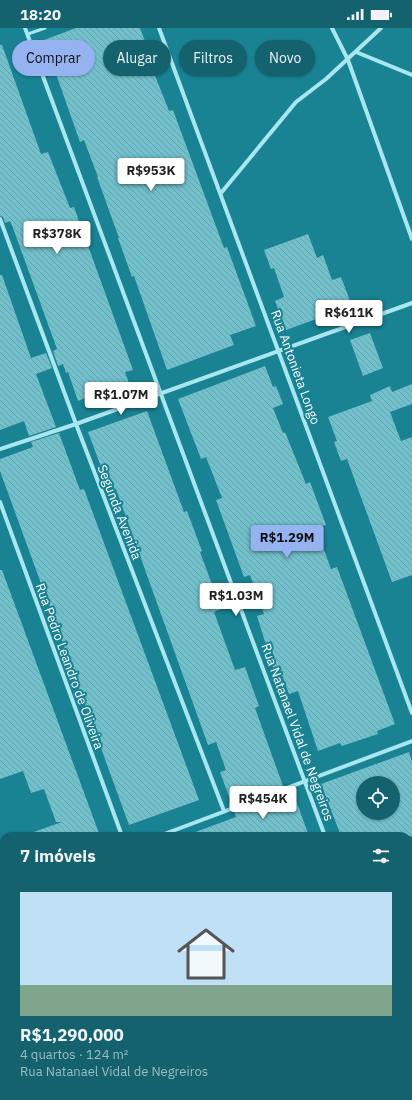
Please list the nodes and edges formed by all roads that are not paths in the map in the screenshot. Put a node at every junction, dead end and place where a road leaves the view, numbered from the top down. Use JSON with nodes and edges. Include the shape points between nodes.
{"nodes":[{"id":1,"x":25,"y":28,"type":"edge"},
{"id":2,"x":45,"y":28,"type":"edge"},
{"id":3,"x":159,"y":28,"type":"edge"},
{"id":4,"x":381,"y":28,"type":"edge"},
{"id":5,"x":333,"y":30,"type":"edge"},
{"id":6,"x":28,"y":34,"type":"junction"},
{"id":7,"x":356,"y":52,"type":"junction"},
{"id":8,"x":348,"y":60,"type":"junction"},
{"id":9,"x":412,"y":75,"type":"edge"},
{"id":10,"x":221,"y":193,"type":"junction"},
{"id":11,"x":0,"y":219,"type":"edge"},
{"id":12,"x":412,"y":239,"type":"edge"},
{"id":13,"x":412,"y":303,"type":"edge"},
{"id":14,"x":280,"y":351,"type":"junction"},
{"id":15,"x":162,"y":393,"type":"junction"},
{"id":16,"x":76,"y":424,"type":"junction"},
{"id":17,"x":0,"y":449,"type":"edge"},
{"id":18,"x":0,"y":502,"type":"edge"},
{"id":19,"x":412,"y":713,"type":"edge"},
{"id":20,"x":412,"y":741,"type":"edge"},
{"id":21,"x":305,"y":781,"type":"junction"},
{"id":22,"x":224,"y":811,"type":"junction"},
{"id":23,"x":121,"y":832,"type":"edge"},
{"id":24,"x":169,"y":832,"type":"edge"},
{"id":25,"x":324,"y":832,"type":"edge"}],
"edges":[{"from":1,"to":6,"type":"street","name":"Rua Natanael Vidal de Negreiros"},
{"from":2,"to":6,"type":"lane"},
{"from":3,"to":10,"type":"street","name":"Rua Antonieta Longo"},
{"from":4,"to":7,"type":"street"},
{"from":5,"to":8,"type":"street"},
{"from":6,"to":15,"type":"street","name":"Rua Natanael Vidal de Negreiros"},
{"from":7,"to":8,"type":"street"},
{"from":7,"to":9,"type":"street"},
{"from":8,"to":10,"type":"street","via":[[296,102]]},
{"from":8,"to":12,"type":"street"},
{"from":10,"to":14,"type":"street","name":"Rua Antonieta Longo"},
{"from":11,"to":16,"type":"street","name":"Segunda Avenida"},
{"from":13,"to":14,"type":"street"},
{"from":14,"to":15,"type":"street"},
{"from":14,"to":19,"type":"street","name":"Rua Antonieta Longo"},
{"from":15,"to":16,"type":"street"},
{"from":15,"to":21,"type":"street","name":"Rua Natanael Vidal de Negreiros"},
{"from":16,"to":17,"type":"street"},
{"from":16,"to":22,"type":"street","name":"Segunda Avenida"},
{"from":18,"to":23,"type":"street","name":"Rua Pedro Leandro de Oliveira"},
{"from":20,"to":21,"type":"street"},
{"from":21,"to":22,"type":"street"},
{"from":21,"to":25,"type":"street","name":"Rua Natanael Vidal de Negreiros"},
{"from":22,"to":24,"type":"street"}]}
